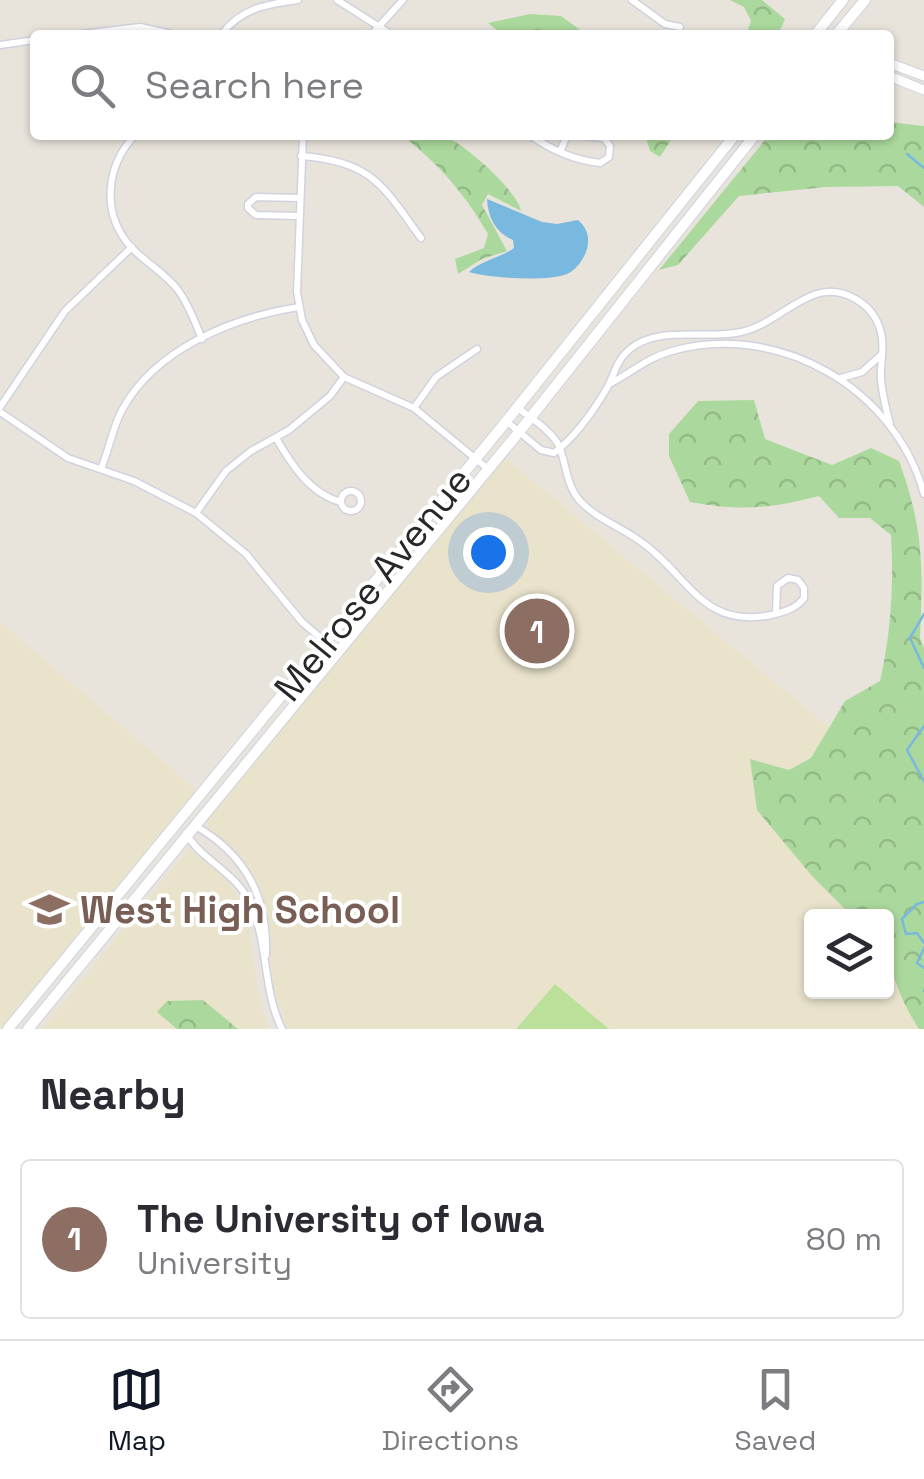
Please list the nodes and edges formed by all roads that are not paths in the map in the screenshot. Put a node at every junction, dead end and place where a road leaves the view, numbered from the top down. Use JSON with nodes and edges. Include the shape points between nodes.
{"nodes":[{"id":1,"x":298,"y":0,"type":"edge"},
{"id":2,"x":337,"y":0,"type":"edge"},
{"id":3,"x":403,"y":0,"type":"edge"},
{"id":4,"x":632,"y":0,"type":"edge"},
{"id":5,"x":843,"y":0,"type":"edge"},
{"id":6,"x":865,"y":0,"type":"edge"},
{"id":7,"x":825,"y":22,"type":"junction"},
{"id":8,"x":379,"y":26,"type":"junction"},
{"id":9,"x":680,"y":28,"type":"dead end"},
{"id":10,"x":115,"y":30,"type":"edge"},
{"id":11,"x":154,"y":30,"type":"edge"},
{"id":12,"x":226,"y":30,"type":"edge"},
{"id":13,"x":375,"y":30,"type":"edge"},
{"id":14,"x":385,"y":30,"type":"edge"},
{"id":15,"x":819,"y":30,"type":"edge"},
{"id":16,"x":834,"y":30,"type":"edge"},
{"id":17,"x":841,"y":30,"type":"edge"},
{"id":18,"x":30,"y":41,"type":"edge"},
{"id":19,"x":0,"y":45,"type":"edge"},
{"id":20,"x":894,"y":65,"type":"edge"},
{"id":21,"x":924,"y":76,"type":"edge"},
{"id":22,"x":894,"y":78,"type":"edge"},
{"id":23,"x":924,"y":90,"type":"edge"},
{"id":24,"x":130,"y":140,"type":"edge"},
{"id":25,"x":303,"y":140,"type":"edge"},
{"id":26,"x":539,"y":140,"type":"edge"},
{"id":27,"x":565,"y":140,"type":"edge"},
{"id":28,"x":606,"y":140,"type":"edge"},
{"id":29,"x":731,"y":140,"type":"edge"},
{"id":30,"x":751,"y":140,"type":"edge"},
{"id":31,"x":560,"y":152,"type":"junction"},
{"id":32,"x":301,"y":156,"type":"junction"},
{"id":33,"x":300,"y":198,"type":"junction"},
{"id":34,"x":298,"y":216,"type":"junction"},
{"id":35,"x":421,"y":238,"type":"dead end"},
{"id":36,"x":132,"y":247,"type":"junction"},
{"id":37,"x":299,"y":307,"type":"junction"},
{"id":38,"x":728,"y":334,"type":"junction"},
{"id":39,"x":202,"y":339,"type":"junction"},
{"id":40,"x":730,"y":345,"type":"junction"},
{"id":41,"x":632,"y":347,"type":"junction"},
{"id":42,"x":477,"y":348,"type":"dead end"},
{"id":43,"x":882,"y":354,"type":"junction"},
{"id":44,"x":643,"y":363,"type":"junction"},
{"id":45,"x":344,"y":377,"type":"junction"},
{"id":46,"x":840,"y":378,"type":"junction"},
{"id":47,"x":610,"y":384,"type":"junction"},
{"id":48,"x":414,"y":408,"type":"junction"},
{"id":49,"x":517,"y":408,"type":"junction"},
{"id":50,"x":0,"y":410,"type":"edge"},
{"id":51,"x":530,"y":418,"type":"junction"},
{"id":52,"x":506,"y":422,"type":"junction"},
{"id":53,"x":890,"y":424,"type":"junction"},
{"id":54,"x":519,"y":432,"type":"junction"},
{"id":55,"x":276,"y":438,"type":"junction"},
{"id":56,"x":560,"y":449,"type":"junction"},
{"id":57,"x":476,"y":458,"type":"junction"},
{"id":58,"x":488,"y":469,"type":"junction"},
{"id":59,"x":102,"y":470,"type":"junction"},
{"id":60,"x":924,"y":494,"type":"edge"},
{"id":61,"x":341,"y":502,"type":"dead end"},
{"id":62,"x":196,"y":514,"type":"junction"},
{"id":63,"x":776,"y":614,"type":"junction"},
{"id":64,"x":326,"y":642,"type":"junction"},
{"id":65,"x":338,"y":653,"type":"junction"},
{"id":66,"x":195,"y":825,"type":"junction"},
{"id":67,"x":186,"y":836,"type":"junction"},
{"id":68,"x":266,"y":955,"type":"junction"},
{"id":69,"x":8,"y":1029,"type":"edge"},
{"id":70,"x":28,"y":1029,"type":"edge"},
{"id":71,"x":282,"y":1029,"type":"edge"}],
"edges":[{"from":1,"to":12,"type":"street","via":[[252,8]]},
{"from":2,"to":8,"type":"street"},
{"from":3,"to":8,"type":"street"},
{"from":4,"to":9,"type":"street"},
{"from":5,"to":7,"type":"main road"},
{"from":6,"to":17,"type":"main road"},
{"from":7,"to":15,"type":"main road"},
{"from":7,"to":16,"type":"street"},
{"from":8,"to":13,"type":"street"},
{"from":8,"to":14,"type":"street"},
{"from":10,"to":11,"type":"street"},
{"from":18,"to":19,"type":"street"},
{"from":20,"to":21,"type":"street"},
{"from":22,"to":23,"type":"street"},
{"from":24,"to":36,"type":"street","via":[[110,190],[117,226]]},
{"from":25,"to":32,"type":"street"},
{"from":26,"to":31,"type":"street"},
{"from":27,"to":31,"type":"street"},
{"from":28,"to":31,"type":"street","via":[[609,157],[594,163]]},
{"from":29,"to":49,"type":"main road","name":"Melrose Avenue"},
{"from":30,"to":51,"type":"main road","name":"Melrose Avenue"},
{"from":32,"to":33,"type":"street"},
{"from":32,"to":35,"type":"street","via":[[337,160],[376,180]]},
{"from":33,"to":34,"type":"street"},
{"from":33,"to":34,"type":"street","via":[[256,197],[248,204],[256,215]]},
{"from":34,"to":37,"type":"street"},
{"from":36,"to":39,"type":"street","via":[[176,288]]},
{"from":36,"to":50,"type":"street","via":[[65,310]]},
{"from":37,"to":39,"type":"street"},
{"from":37,"to":45,"type":"street","via":[[314,345]]},
{"from":38,"to":40,"type":"street"},
{"from":38,"to":41,"type":"street","via":[[660,336]]},
{"from":38,"to":43,"type":"street","via":[[831,292],[858,300],[872,314]]},
{"from":39,"to":59,"type":"street","via":[[142,382],[121,413]]},
{"from":40,"to":44,"type":"street","via":[[678,349]]},
{"from":40,"to":46,"type":"street","via":[[780,352]]},
{"from":41,"to":44,"type":"street"},
{"from":41,"to":47,"type":"street"},
{"from":42,"to":48,"type":"street","via":[[436,377]]},
{"from":43,"to":46,"type":"street","via":[[862,372]]},
{"from":43,"to":53,"type":"street"},
{"from":44,"to":47,"type":"street"},
{"from":45,"to":48,"type":"street"},
{"from":45,"to":55,"type":"street"},
{"from":46,"to":53,"type":"street"},
{"from":47,"to":56,"type":"street"},
{"from":48,"to":57,"type":"street"},
{"from":49,"to":51,"type":"street"},
{"from":49,"to":52,"type":"main road","name":"Melrose Avenue"},
{"from":50,"to":59,"type":"street","via":[[68,458]]},
{"from":51,"to":54,"type":"main road","name":"Melrose Avenue"},
{"from":51,"to":56,"type":"street"},
{"from":52,"to":54,"type":"street"},
{"from":52,"to":57,"type":"main road","name":"Melrose Avenue"},
{"from":53,"to":60,"type":"street"},
{"from":54,"to":56,"type":"street","via":[[541,450]]},
{"from":54,"to":58,"type":"main road","name":"Melrose Avenue"},
{"from":55,"to":61,"type":"street","via":[[308,482]]},
{"from":55,"to":62,"type":"street","via":[[238,460]]},
{"from":56,"to":63,"type":"street","via":[[582,503],[649,547],[700,600],[739,616]]},
{"from":57,"to":58,"type":"street"},
{"from":57,"to":64,"type":"main road","name":"Melrose Avenue"},
{"from":58,"to":65,"type":"main road","name":"Melrose Avenue"},
{"from":59,"to":62,"type":"street"},
{"from":62,"to":64,"type":"street","via":[[246,554]]},
{"from":63,"to":63,"type":"street","via":[[802,602],[798,580],[777,586]]},
{"from":64,"to":65,"type":"street"},
{"from":64,"to":69,"type":"main road","name":"Melrose Avenue"},
{"from":65,"to":66,"type":"main road","name":"Melrose Avenue"},
{"from":66,"to":67,"type":"main road","name":"Melrose Avenue"},
{"from":66,"to":68,"type":"street","via":[[255,884]]},
{"from":67,"to":68,"type":"street","via":[[243,890]]},
{"from":67,"to":70,"type":"main road","name":"Melrose Avenue"},
{"from":68,"to":71,"type":"street"}]}
